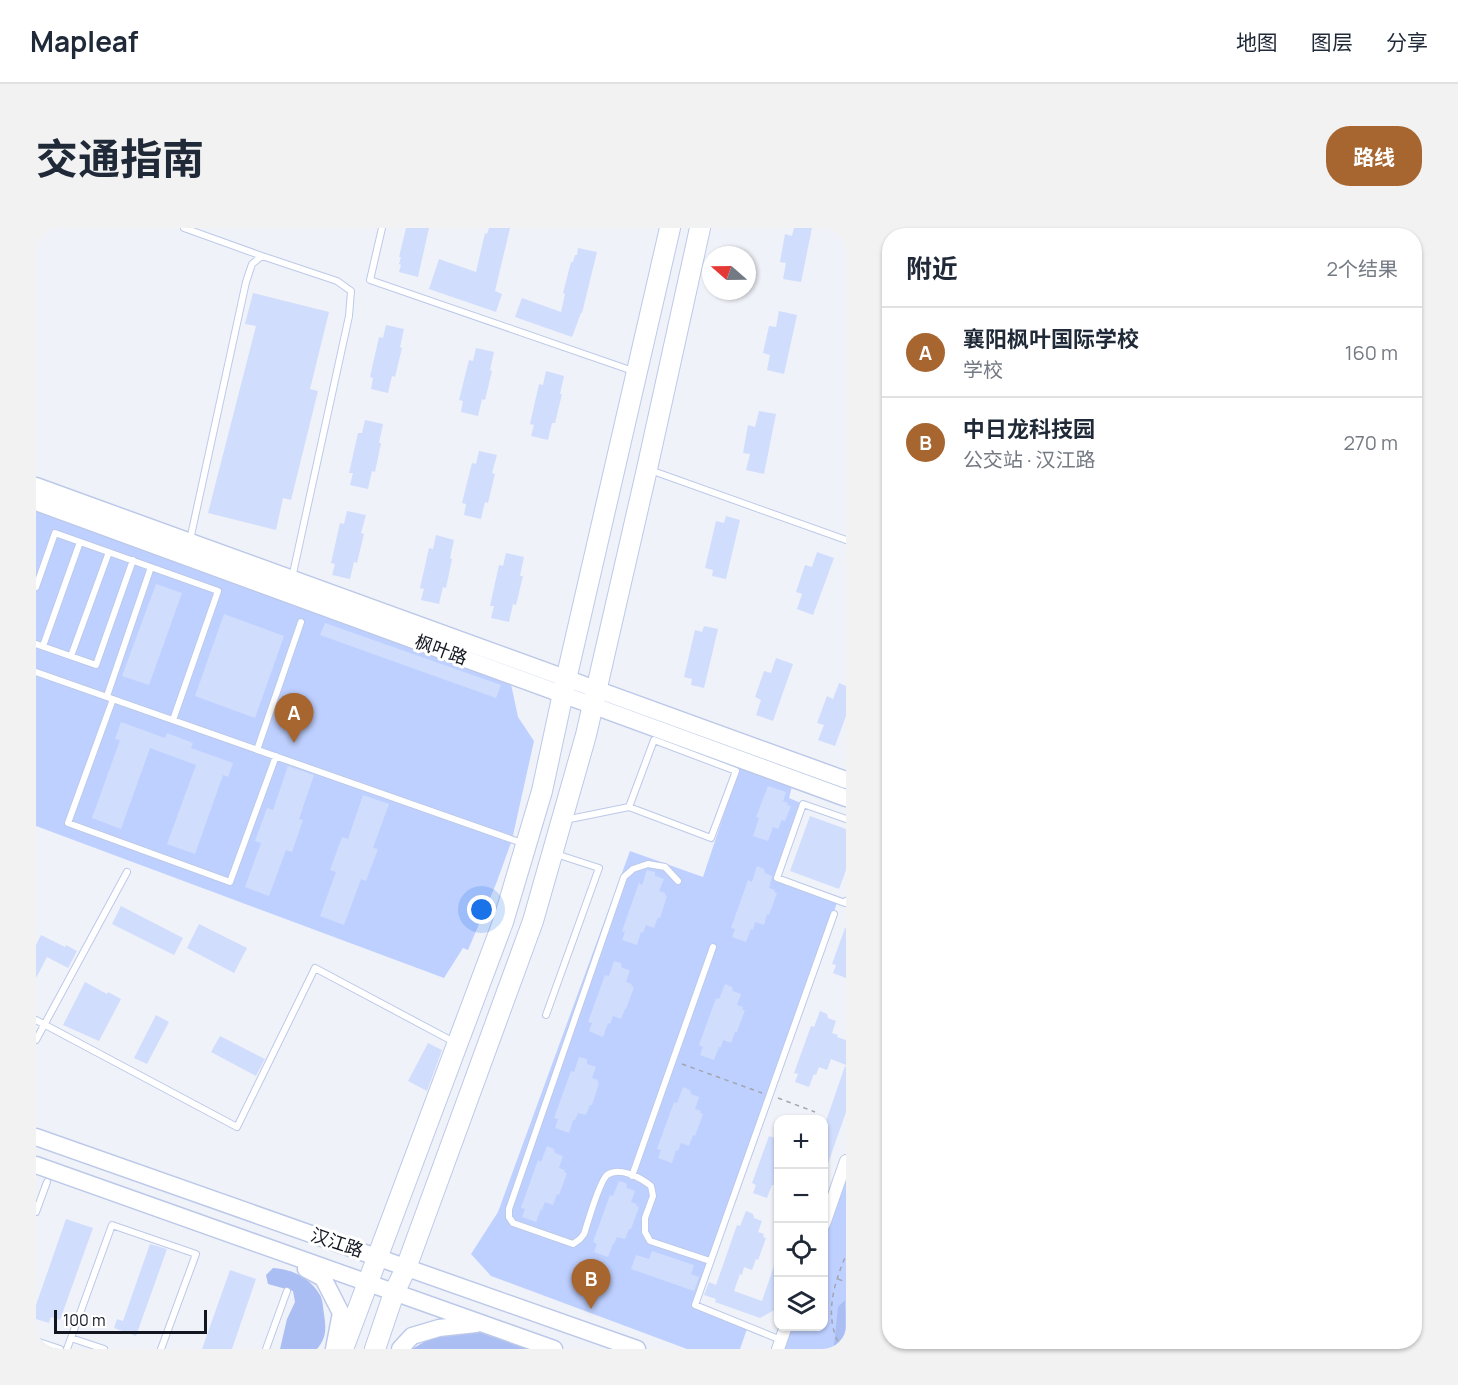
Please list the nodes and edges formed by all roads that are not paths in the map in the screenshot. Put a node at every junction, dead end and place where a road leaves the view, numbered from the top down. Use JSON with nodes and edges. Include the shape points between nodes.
{"nodes":[{"id":1,"x":184,"y":228,"type":"edge"},
{"id":2,"x":382,"y":228,"type":"edge"},
{"id":3,"x":670,"y":228,"type":"edge"},
{"id":4,"x":700,"y":228,"type":"edge"},
{"id":5,"x":262,"y":256,"type":"junction"},
{"id":6,"x":637,"y":372,"type":"junction"},
{"id":7,"x":647,"y":469,"type":"junction"},
{"id":8,"x":36,"y":486,"type":"edge"},
{"id":9,"x":36,"y":502,"type":"edge"},
{"id":10,"x":846,"y":540,"type":"edge"},
{"id":11,"x":80,"y":542,"type":"junction"},
{"id":12,"x":190,"y":542,"type":"junction"},
{"id":13,"x":109,"y":552,"type":"junction"},
{"id":14,"x":133,"y":561,"type":"junction"},
{"id":15,"x":152,"y":567,"type":"junction"},
{"id":16,"x":292,"y":579,"type":"junction"},
{"id":17,"x":36,"y":587,"type":"edge"},
{"id":18,"x":301,"y":622,"type":"dead end"},
{"id":19,"x":36,"y":644,"type":"edge"},
{"id":20,"x":43,"y":646,"type":"junction"},
{"id":21,"x":71,"y":657,"type":"junction"},
{"id":22,"x":36,"y":672,"type":"edge"},
{"id":23,"x":564,"y":686,"type":"junction"},
{"id":24,"x":594,"y":697,"type":"junction"},
{"id":25,"x":110,"y":698,"type":"junction"},
{"id":26,"x":173,"y":720,"type":"junction"},
{"id":27,"x":256,"y":750,"type":"junction"},
{"id":28,"x":276,"y":756,"type":"junction"},
{"id":29,"x":846,"y":780,"type":"edge"},
{"id":30,"x":846,"y":799,"type":"edge"},
{"id":31,"x":629,"y":807,"type":"junction"},
{"id":32,"x":843,"y":818,"type":"edge"},
{"id":33,"x":561,"y":821,"type":"junction"},
{"id":34,"x":526,"y":844,"type":"junction"},
{"id":35,"x":552,"y":853,"type":"junction"},
{"id":36,"x":127,"y":872,"type":"dead end"},
{"id":37,"x":678,"y":881,"type":"dead end"},
{"id":38,"x":846,"y":901,"type":"edge"},
{"id":39,"x":834,"y":914,"type":"dead end"},
{"id":40,"x":712,"y":947,"type":"dead end"},
{"id":41,"x":546,"y":1015,"type":"dead end"},
{"id":42,"x":36,"y":1020,"type":"edge"},
{"id":43,"x":44,"y":1025,"type":"junction"},
{"id":44,"x":36,"y":1040,"type":"edge"},
{"id":45,"x":457,"y":1044,"type":"junction"},
{"id":46,"x":36,"y":1137,"type":"edge"},
{"id":47,"x":846,"y":1161,"type":"edge"},
{"id":48,"x":36,"y":1165,"type":"edge"},
{"id":49,"x":632,"y":1176,"type":"junction"},
{"id":50,"x":47,"y":1182,"type":"dead end"},
{"id":51,"x":36,"y":1212,"type":"edge"},
{"id":52,"x":824,"y":1223,"type":"edge"},
{"id":53,"x":260,"y":1245,"type":"junction"},
{"id":54,"x":377,"y":1257,"type":"junction"},
{"id":55,"x":710,"y":1261,"type":"junction"},
{"id":56,"x":406,"y":1268,"type":"junction"},
{"id":57,"x":367,"y":1283,"type":"junction"},
{"id":58,"x":287,"y":1291,"type":"dead end"},
{"id":59,"x":394,"y":1293,"type":"junction"},
{"id":60,"x":341,"y":1313,"type":"junction"},
{"id":61,"x":481,"y":1323,"type":"junction"},
{"id":62,"x":71,"y":1338,"type":"junction"},
{"id":63,"x":36,"y":1341,"type":"edge"},
{"id":64,"x":780,"y":1344,"type":"edge"},
{"id":65,"x":60,"y":1349,"type":"edge"},
{"id":66,"x":67,"y":1349,"type":"edge"},
{"id":67,"x":104,"y":1349,"type":"edge"},
{"id":68,"x":161,"y":1349,"type":"edge"},
{"id":69,"x":266,"y":1349,"type":"edge"},
{"id":70,"x":328,"y":1349,"type":"edge"},
{"id":71,"x":334,"y":1349,"type":"edge"},
{"id":72,"x":344,"y":1349,"type":"edge"},
{"id":73,"x":375,"y":1349,"type":"edge"},
{"id":74,"x":400,"y":1349,"type":"edge"},
{"id":75,"x":554,"y":1349,"type":"edge"},
{"id":76,"x":638,"y":1349,"type":"edge"}],
"edges":[{"from":1,"to":5,"type":"lane"},
{"from":2,"to":6,"type":"lane","via":[[370,280]]},
{"from":3,"to":6,"type":"main road"},
{"from":4,"to":7,"type":"main road"},
{"from":5,"to":12,"type":"lane","via":[[252,264],[246,282]]},
{"from":5,"to":16,"type":"lane","via":[[338,281],[351,291],[349,316]]},
{"from":6,"to":23,"type":"main road"},
{"from":7,"to":10,"type":"lane"},
{"from":7,"to":24,"type":"main road"},
{"from":8,"to":12,"type":"street","name":"枫叶路"},
{"from":9,"to":23,"type":"street","name":"枫叶路"},
{"from":11,"to":13,"type":"lane"},
{"from":11,"to":17,"type":"lane","via":[[55,533]]},
{"from":11,"to":20,"type":"lane"},
{"from":12,"to":16,"type":"street","name":"枫叶路"},
{"from":13,"to":14,"type":"lane"},
{"from":13,"to":21,"type":"lane"},
{"from":14,"to":15,"type":"lane"},
{"from":14,"to":21,"type":"lane","via":[[96,665]]},
{"from":15,"to":25,"type":"lane"},
{"from":15,"to":26,"type":"lane","via":[[218,591]]},
{"from":16,"to":23,"type":"street","name":"枫叶路"},
{"from":18,"to":27,"type":"lane"},
{"from":19,"to":20,"type":"lane"},
{"from":20,"to":21,"type":"lane"},
{"from":22,"to":25,"type":"lane"},
{"from":23,"to":24,"type":"street","name":"枫叶路"},
{"from":23,"to":34,"type":"main road","via":[[542,791]]},
{"from":24,"to":29,"type":"street","name":"枫叶路"},
{"from":24,"to":30,"type":"street","name":"枫叶路"},
{"from":24,"to":33,"type":"main road"},
{"from":25,"to":26,"type":"lane"},
{"from":25,"to":28,"type":"lane","via":[[68,823],[230,882]]},
{"from":26,"to":27,"type":"lane"},
{"from":27,"to":28,"type":"lane"},
{"from":28,"to":34,"type":"lane"},
{"from":30,"to":32,"type":"lane"},
{"from":31,"to":31,"type":"lane","via":[[711,838],[736,771],[654,740]]},
{"from":31,"to":33,"type":"lane"},
{"from":32,"to":38,"type":"lane","via":[[803,804],[777,878]]},
{"from":33,"to":35,"type":"main road"},
{"from":34,"to":45,"type":"main road","via":[[503,922]]},
{"from":35,"to":41,"type":"lane","via":[[599,868]]},
{"from":35,"to":56,"type":"main road","via":[[533,921]]},
{"from":36,"to":43,"type":"lane"},
{"from":37,"to":49,"type":"lane","via":[[665,867],[648,864],[633,868],[624,877],[509,1217],[513,1223],[573,1244],[584,1234],[606,1176],[615,1172]]},
{"from":39,"to":55,"type":"lane"},
{"from":40,"to":49,"type":"lane"},
{"from":42,"to":43,"type":"lane"},
{"from":43,"to":44,"type":"lane"},
{"from":43,"to":45,"type":"lane","via":[[237,1127],[315,968]]},
{"from":45,"to":54,"type":"main road"},
{"from":46,"to":54,"type":"street","name":"汉江路"},
{"from":47,"to":52,"type":"street"},
{"from":48,"to":53,"type":"street","name":"汉江路"},
{"from":49,"to":55,"type":"lane","via":[[651,1186],[653,1196],[645,1218],[650,1241]]},
{"from":50,"to":51,"type":"lane"},
{"from":53,"to":57,"type":"street","name":"汉江路"},
{"from":53,"to":60,"type":"street","via":[[323,1278]]},
{"from":54,"to":56,"type":"street","name":"汉江路"},
{"from":54,"to":57,"type":"main road"},
{"from":55,"to":64,"type":"lane","via":[[695,1305]]},
{"from":56,"to":59,"type":"main road"},
{"from":56,"to":76,"type":"street","name":"汉江路"},
{"from":57,"to":59,"type":"street","name":"汉江路"},
{"from":57,"to":72,"type":"main road"},
{"from":58,"to":69,"type":"lane"},
{"from":59,"to":61,"type":"street","name":"汉江路"},
{"from":59,"to":73,"type":"main road"},
{"from":60,"to":70,"type":"street"},
{"from":60,"to":71,"type":"street"},
{"from":61,"to":74,"type":"street","via":[[412,1336]]},
{"from":61,"to":75,"type":"street","name":"汉江路"},
{"from":62,"to":66,"type":"lane"},
{"from":62,"to":67,"type":"lane"},
{"from":62,"to":68,"type":"lane","via":[[112,1225],[196,1254]]},
{"from":63,"to":65,"type":"lane"}]}
